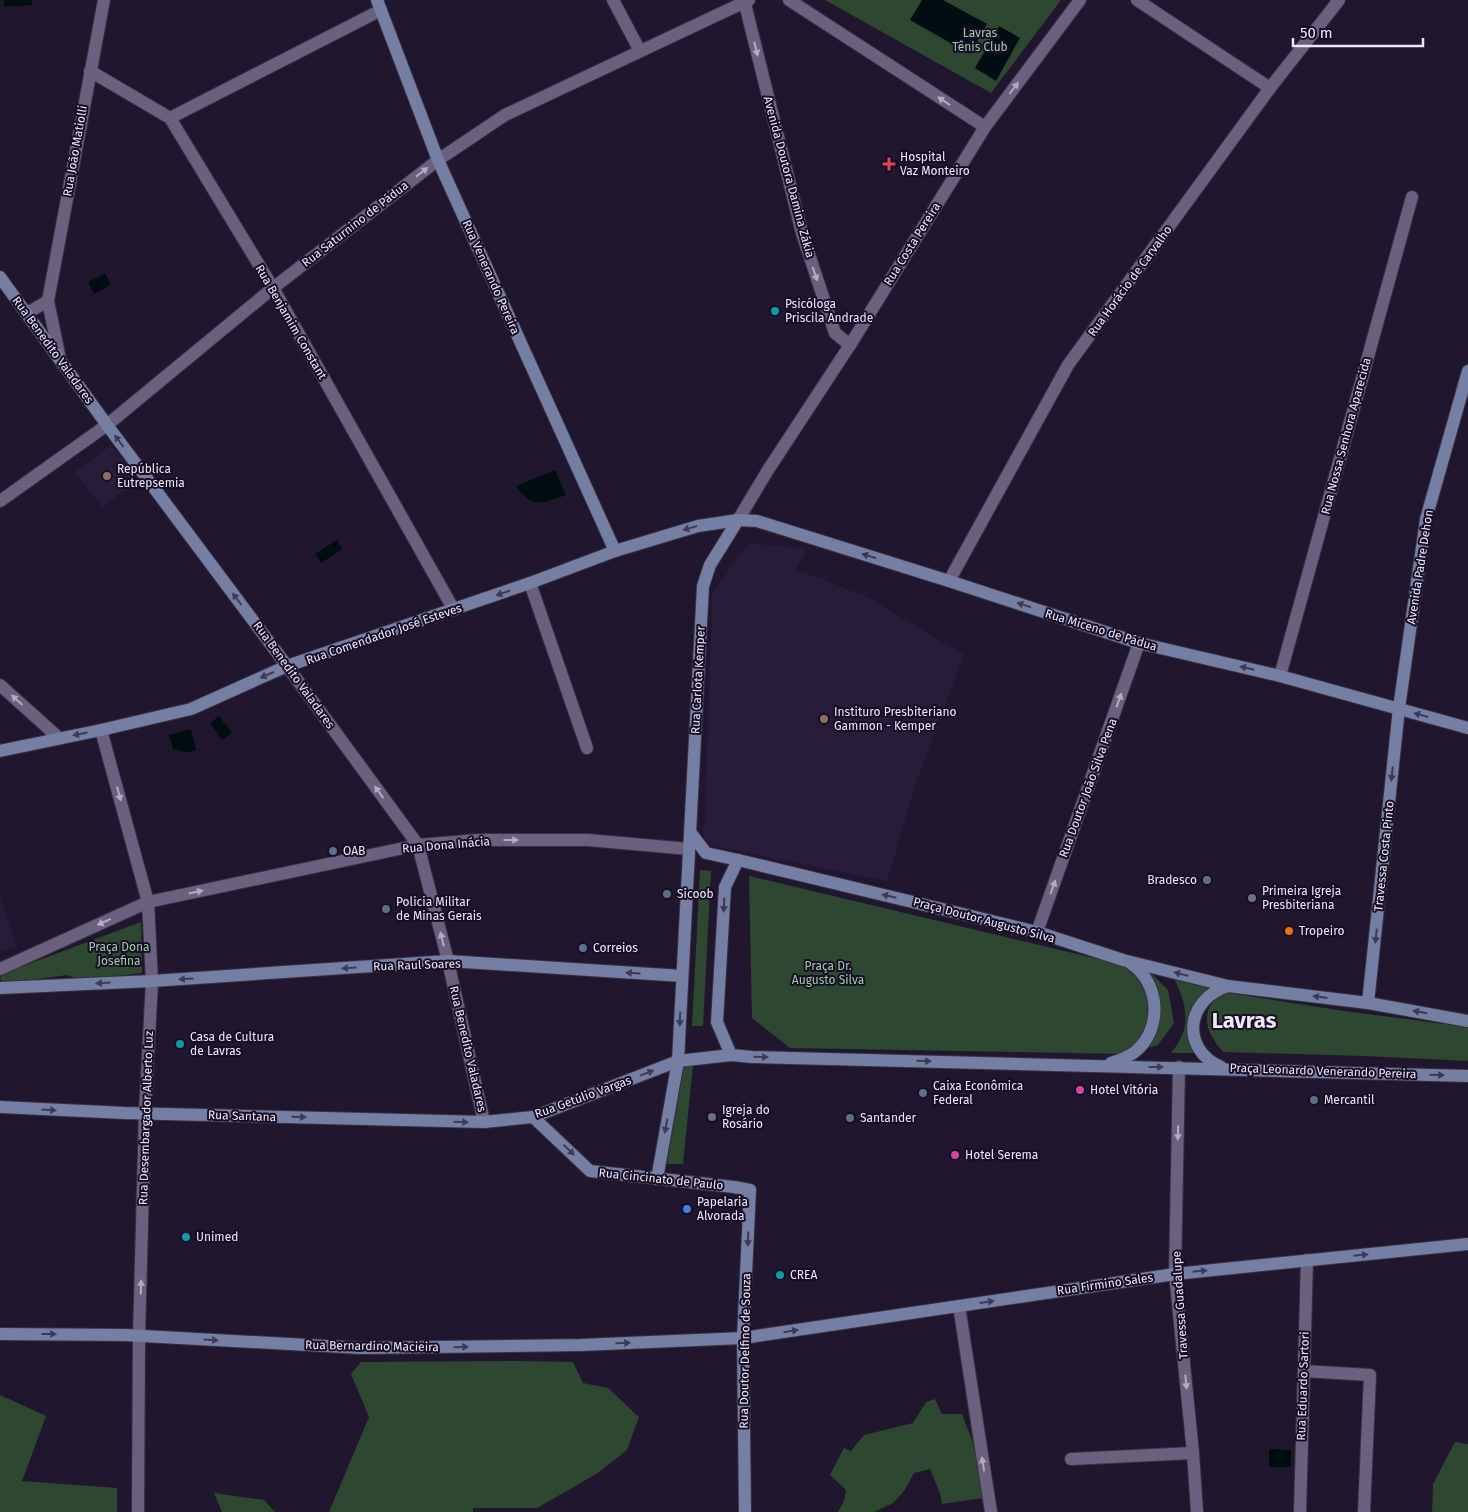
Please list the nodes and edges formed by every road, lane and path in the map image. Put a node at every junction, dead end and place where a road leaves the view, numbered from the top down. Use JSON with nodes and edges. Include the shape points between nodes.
{"nodes":[{"id":1,"x":104,"y":0,"type":"edge"},
{"id":2,"x":613,"y":0,"type":"edge"},
{"id":3,"x":789,"y":0,"type":"edge"},
{"id":4,"x":1080,"y":0,"type":"edge"},
{"id":5,"x":1137,"y":0,"type":"edge"},
{"id":6,"x":1339,"y":0,"type":"edge"},
{"id":7,"x":745,"y":1,"type":"edge"},
{"id":8,"x":379,"y":5,"type":"edge"},
{"id":9,"x":640,"y":51,"type":"junction"},
{"id":10,"x":90,"y":71,"type":"junction"},
{"id":11,"x":1270,"y":88,"type":"junction"},
{"id":12,"x":170,"y":118,"type":"junction"},
{"id":13,"x":984,"y":127,"type":"junction"},
{"id":14,"x":438,"y":160,"type":"junction"},
{"id":15,"x":1412,"y":196,"type":"dead end"},
{"id":16,"x":0,"y":277,"type":"edge"},
{"id":17,"x":273,"y":288,"type":"junction"},
{"id":18,"x":48,"y":301,"type":"junction"},
{"id":19,"x":27,"y":313,"type":"junction"},
{"id":20,"x":850,"y":345,"type":"junction"},
{"id":21,"x":60,"y":359,"type":"junction"},
{"id":22,"x":1468,"y":371,"type":"edge"},
{"id":23,"x":107,"y":425,"type":"junction"},
{"id":24,"x":0,"y":502,"type":"edge"},
{"id":25,"x":738,"y":520,"type":"junction"},
{"id":26,"x":615,"y":551,"type":"junction"},
{"id":27,"x":949,"y":581,"type":"junction"},
{"id":28,"x":530,"y":583,"type":"junction"},
{"id":29,"x":454,"y":610,"type":"junction"},
{"id":30,"x":1140,"y":643,"type":"junction"},
{"id":31,"x":287,"y":666,"type":"junction"},
{"id":32,"x":1280,"y":676,"type":"junction"},
{"id":33,"x":0,"y":685,"type":"edge"},
{"id":34,"x":1399,"y":708,"type":"junction"},
{"id":35,"x":1468,"y":728,"type":"edge"},
{"id":36,"x":101,"y":730,"type":"junction"},
{"id":37,"x":59,"y":738,"type":"junction"},
{"id":38,"x":587,"y":748,"type":"dead end"},
{"id":39,"x":0,"y":751,"type":"edge"},
{"id":40,"x":690,"y":832,"type":"junction"},
{"id":41,"x":418,"y":845,"type":"junction"},
{"id":42,"x":689,"y":849,"type":"junction"},
{"id":43,"x":706,"y":853,"type":"junction"},
{"id":44,"x":738,"y":860,"type":"junction"},
{"id":45,"x":688,"y":868,"type":"junction"},
{"id":46,"x":148,"y":902,"type":"junction"},
{"id":47,"x":1037,"y":932,"type":"junction"},
{"id":48,"x":1123,"y":960,"type":"junction"},
{"id":49,"x":448,"y":961,"type":"junction"},
{"id":50,"x":0,"y":969,"type":"edge"},
{"id":51,"x":682,"y":976,"type":"junction"},
{"id":52,"x":152,"y":981,"type":"junction"},
{"id":53,"x":1228,"y":986,"type":"junction"},
{"id":54,"x":0,"y":988,"type":"edge"},
{"id":55,"x":1368,"y":1003,"type":"junction"},
{"id":56,"x":1468,"y":1021,"type":"edge"},
{"id":57,"x":731,"y":1055,"type":"junction"},
{"id":58,"x":678,"y":1061,"type":"junction"},
{"id":59,"x":1104,"y":1066,"type":"junction"},
{"id":60,"x":1179,"y":1067,"type":"junction"},
{"id":61,"x":1224,"y":1068,"type":"junction"},
{"id":62,"x":1468,"y":1076,"type":"edge"},
{"id":63,"x":0,"y":1107,"type":"edge"},
{"id":64,"x":146,"y":1113,"type":"junction"},
{"id":65,"x":533,"y":1117,"type":"junction"},
{"id":66,"x":484,"y":1122,"type":"junction"},
{"id":67,"x":657,"y":1179,"type":"junction"},
{"id":68,"x":750,"y":1190,"type":"joint"},
{"id":69,"x":1468,"y":1244,"type":"edge"},
{"id":70,"x":1307,"y":1260,"type":"junction"},
{"id":71,"x":1175,"y":1274,"type":"junction"},
{"id":72,"x":959,"y":1306,"type":"junction"},
{"id":73,"x":0,"y":1334,"type":"edge"},
{"id":74,"x":139,"y":1336,"type":"junction"},
{"id":75,"x":743,"y":1338,"type":"junction"},
{"id":76,"x":1304,"y":1371,"type":"junction"},
{"id":77,"x":1193,"y":1453,"type":"junction"},
{"id":78,"x":1071,"y":1459,"type":"dead end"},
{"id":79,"x":138,"y":1512,"type":"edge"},
{"id":80,"x":745,"y":1512,"type":"edge"},
{"id":81,"x":991,"y":1512,"type":"edge"},
{"id":82,"x":1196,"y":1512,"type":"edge"},
{"id":83,"x":1300,"y":1512,"type":"edge"},
{"id":84,"x":1364,"y":1512,"type":"edge"}],
"edges":[{"from":1,"to":10,"type":"street","name":"Rua João Matiolli"},
{"from":2,"to":9,"type":"street"},
{"from":13,"to":3,"type":"street","one_way":true},
{"from":13,"to":4,"type":"street","name":"Rua Costa Pereira","one_way":true},
{"from":5,"to":11,"type":"street"},
{"from":6,"to":11,"type":"street","name":"Rua Horácio de Carvalho"},
{"from":7,"to":9,"type":"street","name":"Rua Saturnino de Pádua"},
{"from":7,"to":20,"type":"street","name":"Avenida Doutora Damina Zákia","one_way":true,"via":[[802,233],[835,333]]},
{"from":8,"to":12,"type":"street"},
{"from":8,"to":14,"type":"main road","name":"Rua Venerando Pereira"},
{"from":9,"to":14,"type":"street","name":"Rua Saturnino de Pádua","via":[[504,116]]},
{"from":10,"to":12,"type":"street","name":"Rua Benjamim Constant"},
{"from":10,"to":18,"type":"street","name":"Rua João Matiolli"},
{"from":11,"to":27,"type":"street","name":"Rua Horácio de Carvalho","via":[[1068,365]]},
{"from":12,"to":17,"type":"street","name":"Rua Benjamim Constant"},
{"from":13,"to":20,"type":"street","name":"Rua Costa Pereira"},
{"from":17,"to":14,"type":"street","name":"Rua Saturnino de Pádua","one_way":true},
{"from":14,"to":26,"type":"main road","name":"Rua Venerando Pereira"},
{"from":15,"to":32,"type":"street","name":"Rua Nossa Senhora Aparecida"},
{"from":16,"to":19,"type":"main road","name":"Rua Benedito Valadares"},
{"from":17,"to":23,"type":"street","name":"Rua Saturnino de Pádua"},
{"from":17,"to":29,"type":"street","name":"Rua Benjamim Constant"},
{"from":18,"to":19,"type":"street"},
{"from":18,"to":21,"type":"street","name":"Rua João Matiolli"},
{"from":19,"to":21,"type":"main road","name":"Rua Benedito Valadares"},
{"from":20,"to":25,"type":"street","name":"Rua Costa Pereira"},
{"from":21,"to":23,"type":"main road","name":"Rua Benedito Valadares"},
{"from":22,"to":34,"type":"main road","name":"Avenida Padre Dehon","via":[[1426,519]]},
{"from":23,"to":24,"type":"street","name":"Rua Saturnino de Pádua"},
{"from":31,"to":23,"type":"main road","name":"Rua Benedito Valadares","one_way":true},
{"from":25,"to":26,"type":"main road","name":"Rua Comendador José Esteves","one_way":true,"via":[[698,526]]},
{"from":27,"to":25,"type":"main road","name":"Rua Miceno de Pádua","one_way":true,"via":[[757,521]]},
{"from":25,"to":40,"type":"main road","name":"Rua Carlota Kemper","via":[[710,565],[703,586]]},
{"from":26,"to":28,"type":"main road","name":"Rua Comendador José Esteves"},
{"from":30,"to":27,"type":"main road","name":"Rua Miceno de Pádua","one_way":true},
{"from":28,"to":29,"type":"main road","name":"Rua Comendador José Esteves","one_way":true},
{"from":28,"to":38,"type":"street"},
{"from":29,"to":31,"type":"main road","name":"Rua Comendador José Esteves"},
{"from":32,"to":30,"type":"main road","name":"Rua Miceno de Pádua","one_way":true},
{"from":47,"to":30,"type":"street","name":"Rua Doutor João Silva Pena","one_way":true},
{"from":31,"to":36,"type":"main road","name":"Rua Comendador José Esteves","one_way":true,"via":[[191,709]]},
{"from":41,"to":31,"type":"street","name":"Rua Benedito Valadares","one_way":true},
{"from":32,"to":34,"type":"main road","name":"Rua Miceno de Pádua"},
{"from":37,"to":33,"type":"street","one_way":true},
{"from":35,"to":34,"type":"main road","name":"Rua Miceno de Pádua","one_way":true},
{"from":34,"to":55,"type":"main road","name":"Travessa Costa Pinto","one_way":true},
{"from":36,"to":37,"type":"main road","name":"Rua Comendador José Esteves","one_way":true},
{"from":36,"to":46,"type":"street","name":"Rua Desembargador Alberto Luz","one_way":true},
{"from":37,"to":39,"type":"main road","name":"Rua Comendador José Esteves"},
{"from":40,"to":42,"type":"main road","name":"Rua Carlota Kemper"},
{"from":40,"to":43,"type":"main road"},
{"from":41,"to":42,"type":"street","name":"Rua Dona Inácia","one_way":true,"via":[[478,840],[588,840]]},
{"from":46,"to":41,"type":"street","name":"Rua Dona Inácia","one_way":true},
{"from":49,"to":41,"type":"street","name":"Rua Benedito Valadares","one_way":true},
{"from":42,"to":45,"type":"main road"},
{"from":43,"to":44,"type":"main road","name":"Praça Doutor Augusto Silva"},
{"from":43,"to":45,"type":"main road"},
{"from":47,"to":44,"type":"main road","name":"Praça Doutor Augusto Silva","one_way":true},
{"from":44,"to":57,"type":"main road","one_way":true,"via":[[724,887],[717,1022]]},
{"from":45,"to":51,"type":"main road"},
{"from":46,"to":50,"type":"street","one_way":true},
{"from":46,"to":52,"type":"street","name":"Rua Desembargador Alberto Luz"},
{"from":47,"to":48,"type":"main road","name":"Praça Doutor Augusto Silva"},
{"from":53,"to":48,"type":"main road","name":"Praça Doutor Augusto Silva","one_way":true},
{"from":48,"to":59,"type":"main road","via":[[1135,967],[1151,989],[1155,1016],[1152,1029],[1136,1051]]},
{"from":51,"to":49,"type":"main road","name":"Rua Raul Soares","one_way":true},
{"from":49,"to":52,"type":"main road","name":"Rua Raul Soares","one_way":true},
{"from":49,"to":66,"type":"street","name":"Rua Benedito Valadares"},
{"from":51,"to":58,"type":"main road","one_way":true},
{"from":52,"to":54,"type":"main road","one_way":true},
{"from":52,"to":64,"type":"street","name":"Rua Desembargador Alberto Luz"},
{"from":55,"to":53,"type":"main road","one_way":true},
{"from":53,"to":61,"type":"main road","via":[[1217,989],[1200,1004],[1193,1026],[1198,1048],[1209,1060]]},
{"from":56,"to":55,"type":"main road","one_way":true},
{"from":57,"to":58,"type":"main road"},
{"from":57,"to":59,"type":"main road","one_way":true},
{"from":65,"to":58,"type":"main road","name":"Rua Getúlio Vargas","one_way":true},
{"from":58,"to":67,"type":"main road","one_way":true},
{"from":59,"to":60,"type":"main road","one_way":true},
{"from":60,"to":61,"type":"main road","name":"Praça Leonardo Venerando Pereira"},
{"from":60,"to":71,"type":"street","name":"Travessa Guadalupe","one_way":true},
{"from":61,"to":62,"type":"main road","name":"Praça Leonardo Venerando Pereira","one_way":true},
{"from":63,"to":64,"type":"main road","name":"Rua Santana","one_way":true},
{"from":64,"to":66,"type":"main road","name":"Rua Santana","one_way":true},
{"from":74,"to":64,"type":"street","name":"Rua Desembargador Alberto Luz","one_way":true},
{"from":65,"to":66,"type":"main road","name":"Rua Getúlio Vargas"},
{"from":65,"to":67,"type":"main road","name":"Rua Cincinato de Paulo","one_way":true,"via":[[590,1171]]},
{"from":67,"to":68,"type":"main road","name":"Rua Cincinato de Paulo"},
{"from":68,"to":75,"type":"main road","name":"Rua Doutor Delfino de Souza","one_way":true},
{"from":70,"to":69,"type":"main road","name":"Rua Firmino Sales","one_way":true},
{"from":71,"to":70,"type":"main road","name":"Rua Firmino Sales","one_way":true},
{"from":70,"to":76,"type":"street","name":"Rua Eduardo Sartori"},
{"from":72,"to":71,"type":"main road","name":"Rua Firmino Sales","one_way":true},
{"from":71,"to":77,"type":"street","name":"Travessa Guadalupe","one_way":true},
{"from":75,"to":72,"type":"main road","name":"Rua Firmino Sales","one_way":true},
{"from":81,"to":72,"type":"street","one_way":true},
{"from":73,"to":74,"type":"main road","name":"Rua Bernardino Macieira","one_way":true},
{"from":74,"to":75,"type":"main road","name":"Rua Bernardino Macieira","one_way":true,"via":[[361,1348],[581,1345]]},
{"from":74,"to":79,"type":"street","name":"Rua Desembargador Alberto Luz"},
{"from":75,"to":80,"type":"main road","name":"Rua Doutor Delfino de Souza"},
{"from":76,"to":83,"type":"street","name":"Rua Eduardo Sartori"},
{"from":76,"to":84,"type":"street","via":[[1370,1374]]},
{"from":77,"to":78,"type":"street"},
{"from":77,"to":82,"type":"street","name":"Travessa Guadalupe"}]}
